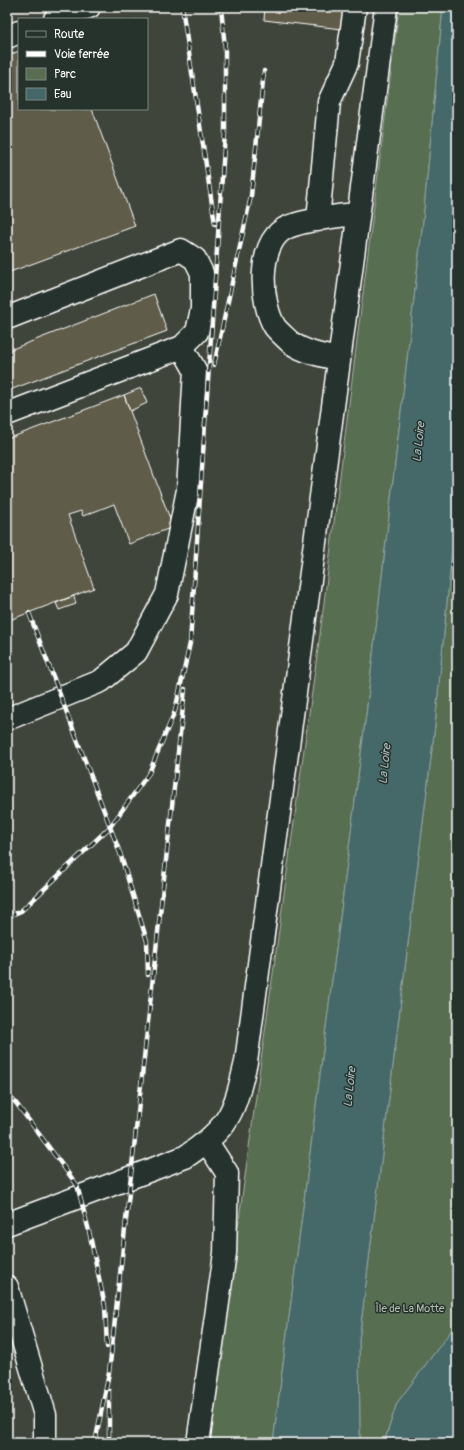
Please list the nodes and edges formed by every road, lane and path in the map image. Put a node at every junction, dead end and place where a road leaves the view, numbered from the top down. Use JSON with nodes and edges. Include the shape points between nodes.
{"nodes":[{"id":1,"x":89,"y":7,"type":"edge"},
{"id":2,"x":355,"y":7,"type":"edge"},
{"id":3,"x":386,"y":7,"type":"edge"},
{"id":4,"x":61,"y":14,"type":"edge"},
{"id":5,"x":358,"y":214,"type":"junction"},
{"id":6,"x":318,"y":220,"type":"junction"},
{"id":7,"x":7,"y":318,"type":"edge"},
{"id":8,"x":182,"y":347,"type":"junction"},
{"id":9,"x":339,"y":359,"type":"junction"},
{"id":10,"x":7,"y":414,"type":"edge"},
{"id":11,"x":7,"y":719,"type":"edge"},
{"id":12,"x":207,"y":1142,"type":"junction"},
{"id":13,"x":7,"y":1224,"type":"edge"},
{"id":14,"x":7,"y":1287,"type":"edge"},
{"id":15,"x":45,"y":1443,"type":"edge"},
{"id":16,"x":198,"y":1443,"type":"edge"}],
"edges":[{"from":1,"to":4,"type":"lane"},
{"from":2,"to":6,"type":"lane","via":[[347,63],[329,102]]},
{"from":3,"to":5,"type":"lane"},
{"from":5,"to":6,"type":"lane"},
{"from":5,"to":9,"type":"lane"},
{"from":6,"to":9,"type":"lane","via":[[284,229],[268,248],[264,288],[267,309],[276,328],[291,343],[311,352]]},
{"from":7,"to":8,"type":"lane","via":[[181,250],[195,259],[202,273],[202,309],[197,332]]},
{"from":8,"to":10,"type":"lane"},
{"from":8,"to":11,"type":"lane","via":[[194,370],[188,490],[167,594],[136,652],[101,681]]},
{"from":9,"to":12,"type":"lane","via":[[246,1062],[238,1096],[226,1123]]},
{"from":12,"to":13,"type":"lane","via":[[185,1157],[161,1167]]},
{"from":12,"to":16,"type":"lane","via":[[227,1173],[225,1253]]},
{"from":14,"to":15,"type":"lane","via":[[45,1415]]}]}
